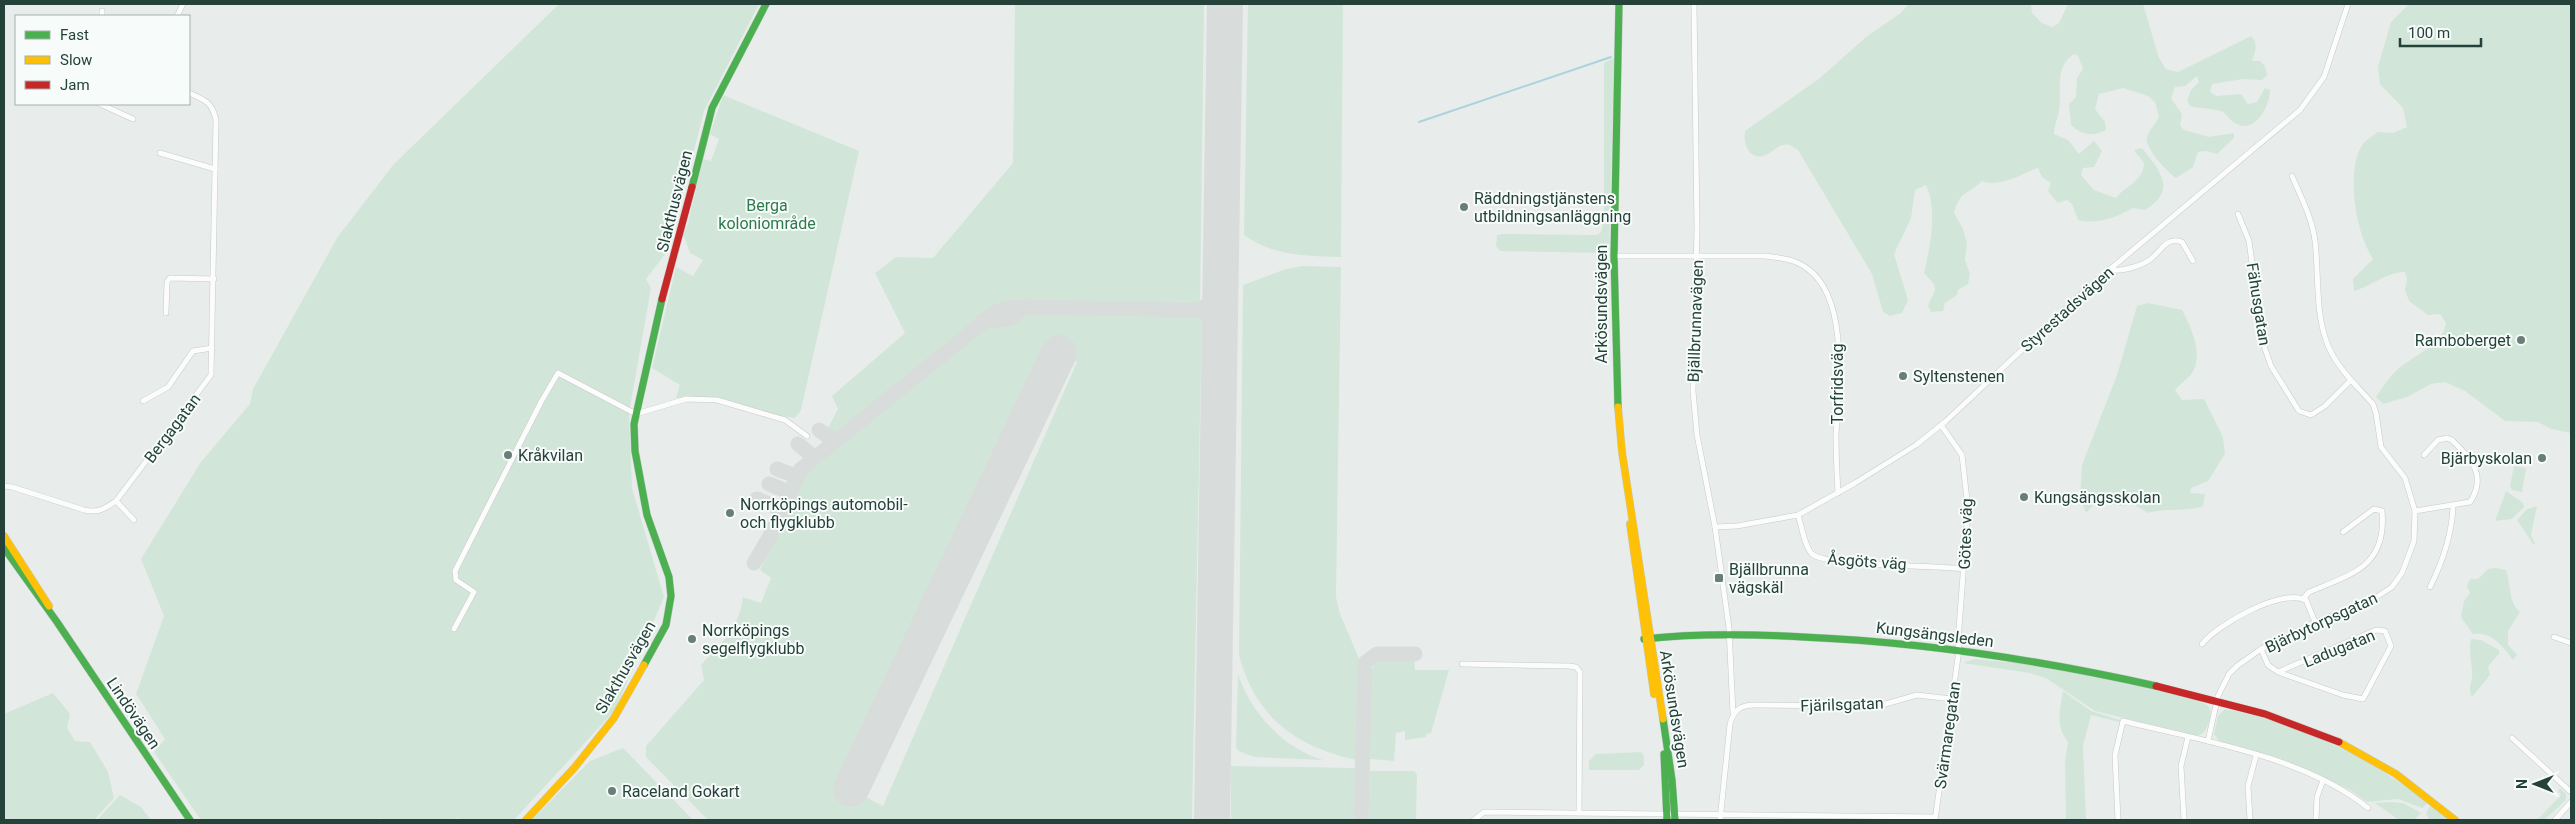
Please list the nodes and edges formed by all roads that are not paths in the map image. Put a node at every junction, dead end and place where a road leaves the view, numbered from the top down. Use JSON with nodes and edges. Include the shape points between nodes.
{"nodes":[{"id":1,"x":766,"y":4,"type":"edge"},
{"id":2,"x":1619,"y":4,"type":"edge"},
{"id":3,"x":1694,"y":4,"type":"edge"},
{"id":4,"x":2348,"y":4,"type":"edge"},
{"id":5,"x":190,"y":93,"type":"edge"},
{"id":6,"x":102,"y":105,"type":"edge"},
{"id":7,"x":133,"y":119,"type":"dead end"},
{"id":8,"x":160,"y":153,"type":"dead end"},
{"id":9,"x":215,"y":169,"type":"junction"},
{"id":10,"x":2292,"y":176,"type":"dead end"},
{"id":11,"x":2238,"y":214,"type":"dead end"},
{"id":12,"x":1614,"y":256,"type":"junction"},
{"id":13,"x":1696,"y":256,"type":"junction"},
{"id":14,"x":2193,"y":261,"type":"dead end"},
{"id":15,"x":2110,"y":270,"type":"junction"},
{"id":16,"x":214,"y":279,"type":"junction"},
{"id":17,"x":166,"y":313,"type":"dead end"},
{"id":18,"x":212,"y":348,"type":"junction"},
{"id":19,"x":2351,"y":380,"type":"junction"},
{"id":20,"x":142,"y":401,"type":"dead end"},
{"id":21,"x":636,"y":414,"type":"junction"},
{"id":22,"x":1941,"y":425,"type":"junction"},
{"id":23,"x":807,"y":436,"type":"dead end"},
{"id":24,"x":2424,"y":456,"type":"dead end"},
{"id":25,"x":4,"y":486,"type":"edge"},
{"id":26,"x":1838,"y":493,"type":"junction"},
{"id":27,"x":116,"y":501,"type":"junction"},
{"id":28,"x":2453,"y":506,"type":"junction"},
{"id":29,"x":2415,"y":511,"type":"junction"},
{"id":30,"x":1798,"y":515,"type":"junction"},
{"id":31,"x":134,"y":520,"type":"dead end"},
{"id":32,"x":1715,"y":527,"type":"junction"},
{"id":33,"x":2344,"y":532,"type":"dead end"},
{"id":34,"x":4,"y":536,"type":"edge"},
{"id":35,"x":4,"y":548,"type":"edge"},
{"id":36,"x":1964,"y":569,"type":"junction"},
{"id":37,"x":2430,"y":587,"type":"dead end"},
{"id":38,"x":2303,"y":599,"type":"junction"},
{"id":39,"x":56,"y":622,"type":"junction"},
{"id":40,"x":2315,"y":622,"type":"junction"},
{"id":41,"x":454,"y":629,"type":"dead end"},
{"id":42,"x":1729,"y":635,"type":"junction"},
{"id":43,"x":2554,"y":637,"type":"dead end"},
{"id":44,"x":1648,"y":639,"type":"junction"},
{"id":45,"x":2571,"y":643,"type":"edge"},
{"id":46,"x":2202,"y":644,"type":"dead end"},
{"id":47,"x":2261,"y":649,"type":"junction"},
{"id":48,"x":1959,"y":650,"type":"junction"},
{"id":49,"x":1462,"y":664,"type":"dead end"},
{"id":50,"x":2278,"y":672,"type":"junction"},
{"id":51,"x":1952,"y":698,"type":"junction"},
{"id":52,"x":2217,"y":701,"type":"junction"},
{"id":53,"x":1733,"y":714,"type":"junction"},
{"id":54,"x":2188,"y":737,"type":"junction"},
{"id":55,"x":2512,"y":738,"type":"dead end"},
{"id":56,"x":2208,"y":742,"type":"junction"},
{"id":57,"x":2256,"y":756,"type":"junction"},
{"id":58,"x":2323,"y":780,"type":"junction"},
{"id":59,"x":2571,"y":792,"type":"edge"},
{"id":60,"x":2571,"y":802,"type":"edge"},
{"id":61,"x":2368,"y":808,"type":"dead end"},
{"id":62,"x":1579,"y":813,"type":"junction"},
{"id":63,"x":1667,"y":817,"type":"edge"},
{"id":64,"x":1675,"y":817,"type":"edge"},
{"id":65,"x":1721,"y":818,"type":"edge"},
{"id":66,"x":1935,"y":819,"type":"edge"},
{"id":67,"x":190,"y":820,"type":"edge"},
{"id":68,"x":526,"y":820,"type":"edge"},
{"id":69,"x":1474,"y":820,"type":"edge"},
{"id":70,"x":2118,"y":820,"type":"edge"},
{"id":71,"x":2184,"y":820,"type":"edge"},
{"id":72,"x":2250,"y":820,"type":"edge"},
{"id":73,"x":2316,"y":820,"type":"edge"},
{"id":74,"x":2455,"y":820,"type":"edge"},
{"id":75,"x":2555,"y":820,"type":"edge"}],
"edges":[{"from":1,"to":21,"type":"main road","name":"Slakthusvägen","via":[[712,108]]},
{"from":2,"to":12,"type":"main road","name":"Arkösundsvägen"},
{"from":3,"to":13,"type":"street","name":"Bjällbrunnavägen"},
{"from":4,"to":15,"type":"street","name":"Styrestadsvägen","via":[[2324,77],[2300,110]]},
{"from":5,"to":9,"type":"street","name":"Bergagatan","via":[[209,102],[213,108],[216,120]]},
{"from":6,"to":7,"type":"street"},
{"from":8,"to":9,"type":"street"},
{"from":9,"to":16,"type":"street","name":"Bergagatan"},
{"from":10,"to":19,"type":"street","name":"Bjärbytorpsgatan","via":[[2315,239],[2323,330],[2334,357]]},
{"from":11,"to":19,"type":"street","name":"Fähusgatan","via":[[2249,241],[2263,343],[2271,366],[2299,411],[2311,415]]},
{"from":12,"to":13,"type":"street","name":"Torfridsväg"},
{"from":12,"to":44,"type":"main road","name":"Arkösundsvägen","via":[[1615,370]]},
{"from":13,"to":26,"type":"street","name":"Torfridsväg","via":[[1790,259],[1809,269],[1823,285],[1836,325],[1839,351]]},
{"from":13,"to":32,"type":"street","name":"Bjällbrunnavägen","via":[[1694,408]]},
{"from":14,"to":15,"type":"street","via":[[2182,242],[2175,240],[2164,245],[2146,262],[2115,272]]},
{"from":15,"to":22,"type":"street","name":"Styrestadsvägen"},
{"from":16,"to":17,"type":"street","via":[[170,278],[167,282]]},
{"from":16,"to":18,"type":"street","name":"Bergagatan"},
{"from":18,"to":20,"type":"street","name":"Bergagatan","via":[[193,351],[168,387]]},
{"from":18,"to":27,"type":"street","name":"Bergagatan","via":[[211,375],[203,388]]},
{"from":19,"to":29,"type":"street","name":"Bjärbytorpsgatan","via":[[2372,404],[2381,447],[2404,478]]},
{"from":21,"to":23,"type":"street","via":[[686,399],[717,400],[785,420]]},
{"from":21,"to":41,"type":"street","via":[[558,373],[455,571],[456,580],[474,592]]},
{"from":21,"to":68,"type":"main road","name":"Slakthusvägen","via":[[633,433],[636,458],[647,516],[669,577],[670,611],[666,625],[614,718]]},
{"from":22,"to":26,"type":"street","name":"Styrestadsvägen","via":[[1887,464]]},
{"from":22,"to":36,"type":"street","name":"Götes väg","via":[[1960,450],[1964,464],[1968,509]]},
{"from":24,"to":28,"type":"street","via":[[2438,440],[2447,438],[2475,464],[2475,495],[2470,502]]},
{"from":25,"to":27,"type":"street","name":"Bergagatan","via":[[92,512],[100,512]]},
{"from":26,"to":30,"type":"street","name":"Styrestadsvägen"},
{"from":27,"to":31,"type":"street"},
{"from":28,"to":29,"type":"street"},
{"from":28,"to":37,"type":"street","via":[[2443,561]]},
{"from":29,"to":40,"type":"street","name":"Bjärbytorpsgatan","via":[[2410,557],[2392,587],[2375,598]]},
{"from":30,"to":32,"type":"street","name":"Styrestadsvägen"},
{"from":30,"to":36,"type":"street","name":"Åsgöts väg","via":[[1808,548],[1818,557]]},
{"from":32,"to":42,"type":"street","name":"Bjällbrunnavägen"},
{"from":33,"to":38,"type":"street","via":[[2374,509],[2382,511],[2382,536],[2366,566],[2309,592]]},
{"from":34,"to":39,"type":"main road","name":"Lindövägen","via":[[47,602]]},
{"from":35,"to":39,"type":"main road","name":"Lindövägen"},
{"from":36,"to":48,"type":"street","name":"Götes väg"},
{"from":38,"to":40,"type":"street"},
{"from":38,"to":46,"type":"street","via":[[2290,598],[2251,610],[2210,634]]},
{"from":39,"to":67,"type":"main road","name":"Lindövägen"},
{"from":40,"to":47,"type":"street","name":"Bjärbytorpsgatan"},
{"from":42,"to":44,"type":"main road","name":"Kungsängsleden"},
{"from":42,"to":48,"type":"main road","name":"Kungsängsleden","via":[[1851,639]]},
{"from":42,"to":53,"type":"street"},
{"from":43,"to":45,"type":"street"},
{"from":44,"to":63,"type":"main road","name":"Arkösundsvägen","via":[[1660,722]]},
{"from":44,"to":64,"type":"main road","name":"Arkösundsvägen"},
{"from":47,"to":50,"type":"street","via":[[2268,665]]},
{"from":47,"to":52,"type":"street","name":"Bjärbytorpsgatan","via":[[2229,674]]},
{"from":48,"to":51,"type":"street","name":"Svärmaregatan"},
{"from":48,"to":52,"type":"main road","name":"Kungsängsleden","via":[[2074,667]]},
{"from":49,"to":62,"type":"street","via":[[1569,666],[1580,672]]},
{"from":50,"to":50,"type":"street","name":"Ladugatan","via":[[2363,700],[2391,646],[2390,641],[2385,631],[2376,630]]},
{"from":51,"to":53,"type":"street","name":"Fjärilsgatan","via":[[1916,695],[1882,705],[1862,706],[1745,705]]},
{"from":51,"to":66,"type":"street","name":"Svärmaregatan"},
{"from":52,"to":56,"type":"street"},
{"from":52,"to":74,"type":"main road","name":"Kungsängsleden","via":[[2285,722],[2359,752],[2421,792]]},
{"from":53,"to":65,"type":"street"},
{"from":54,"to":56,"type":"street"},
{"from":54,"to":70,"type":"street","via":[[2123,721],[2115,755]]},
{"from":54,"to":71,"type":"street","via":[[2181,766]]},
{"from":55,"to":59,"type":"street"},
{"from":56,"to":57,"type":"street"},
{"from":57,"to":58,"type":"street"},
{"from":57,"to":72,"type":"street","via":[[2248,786]]},
{"from":58,"to":61,"type":"street","via":[[2349,793]]},
{"from":58,"to":73,"type":"street","via":[[2317,797]]},
{"from":60,"to":75,"type":"street"},
{"from":62,"to":63,"type":"street"},
{"from":62,"to":69,"type":"street","via":[[1484,812]]},
{"from":63,"to":64,"type":"street"},
{"from":64,"to":65,"type":"street"},
{"from":65,"to":66,"type":"street"}]}
